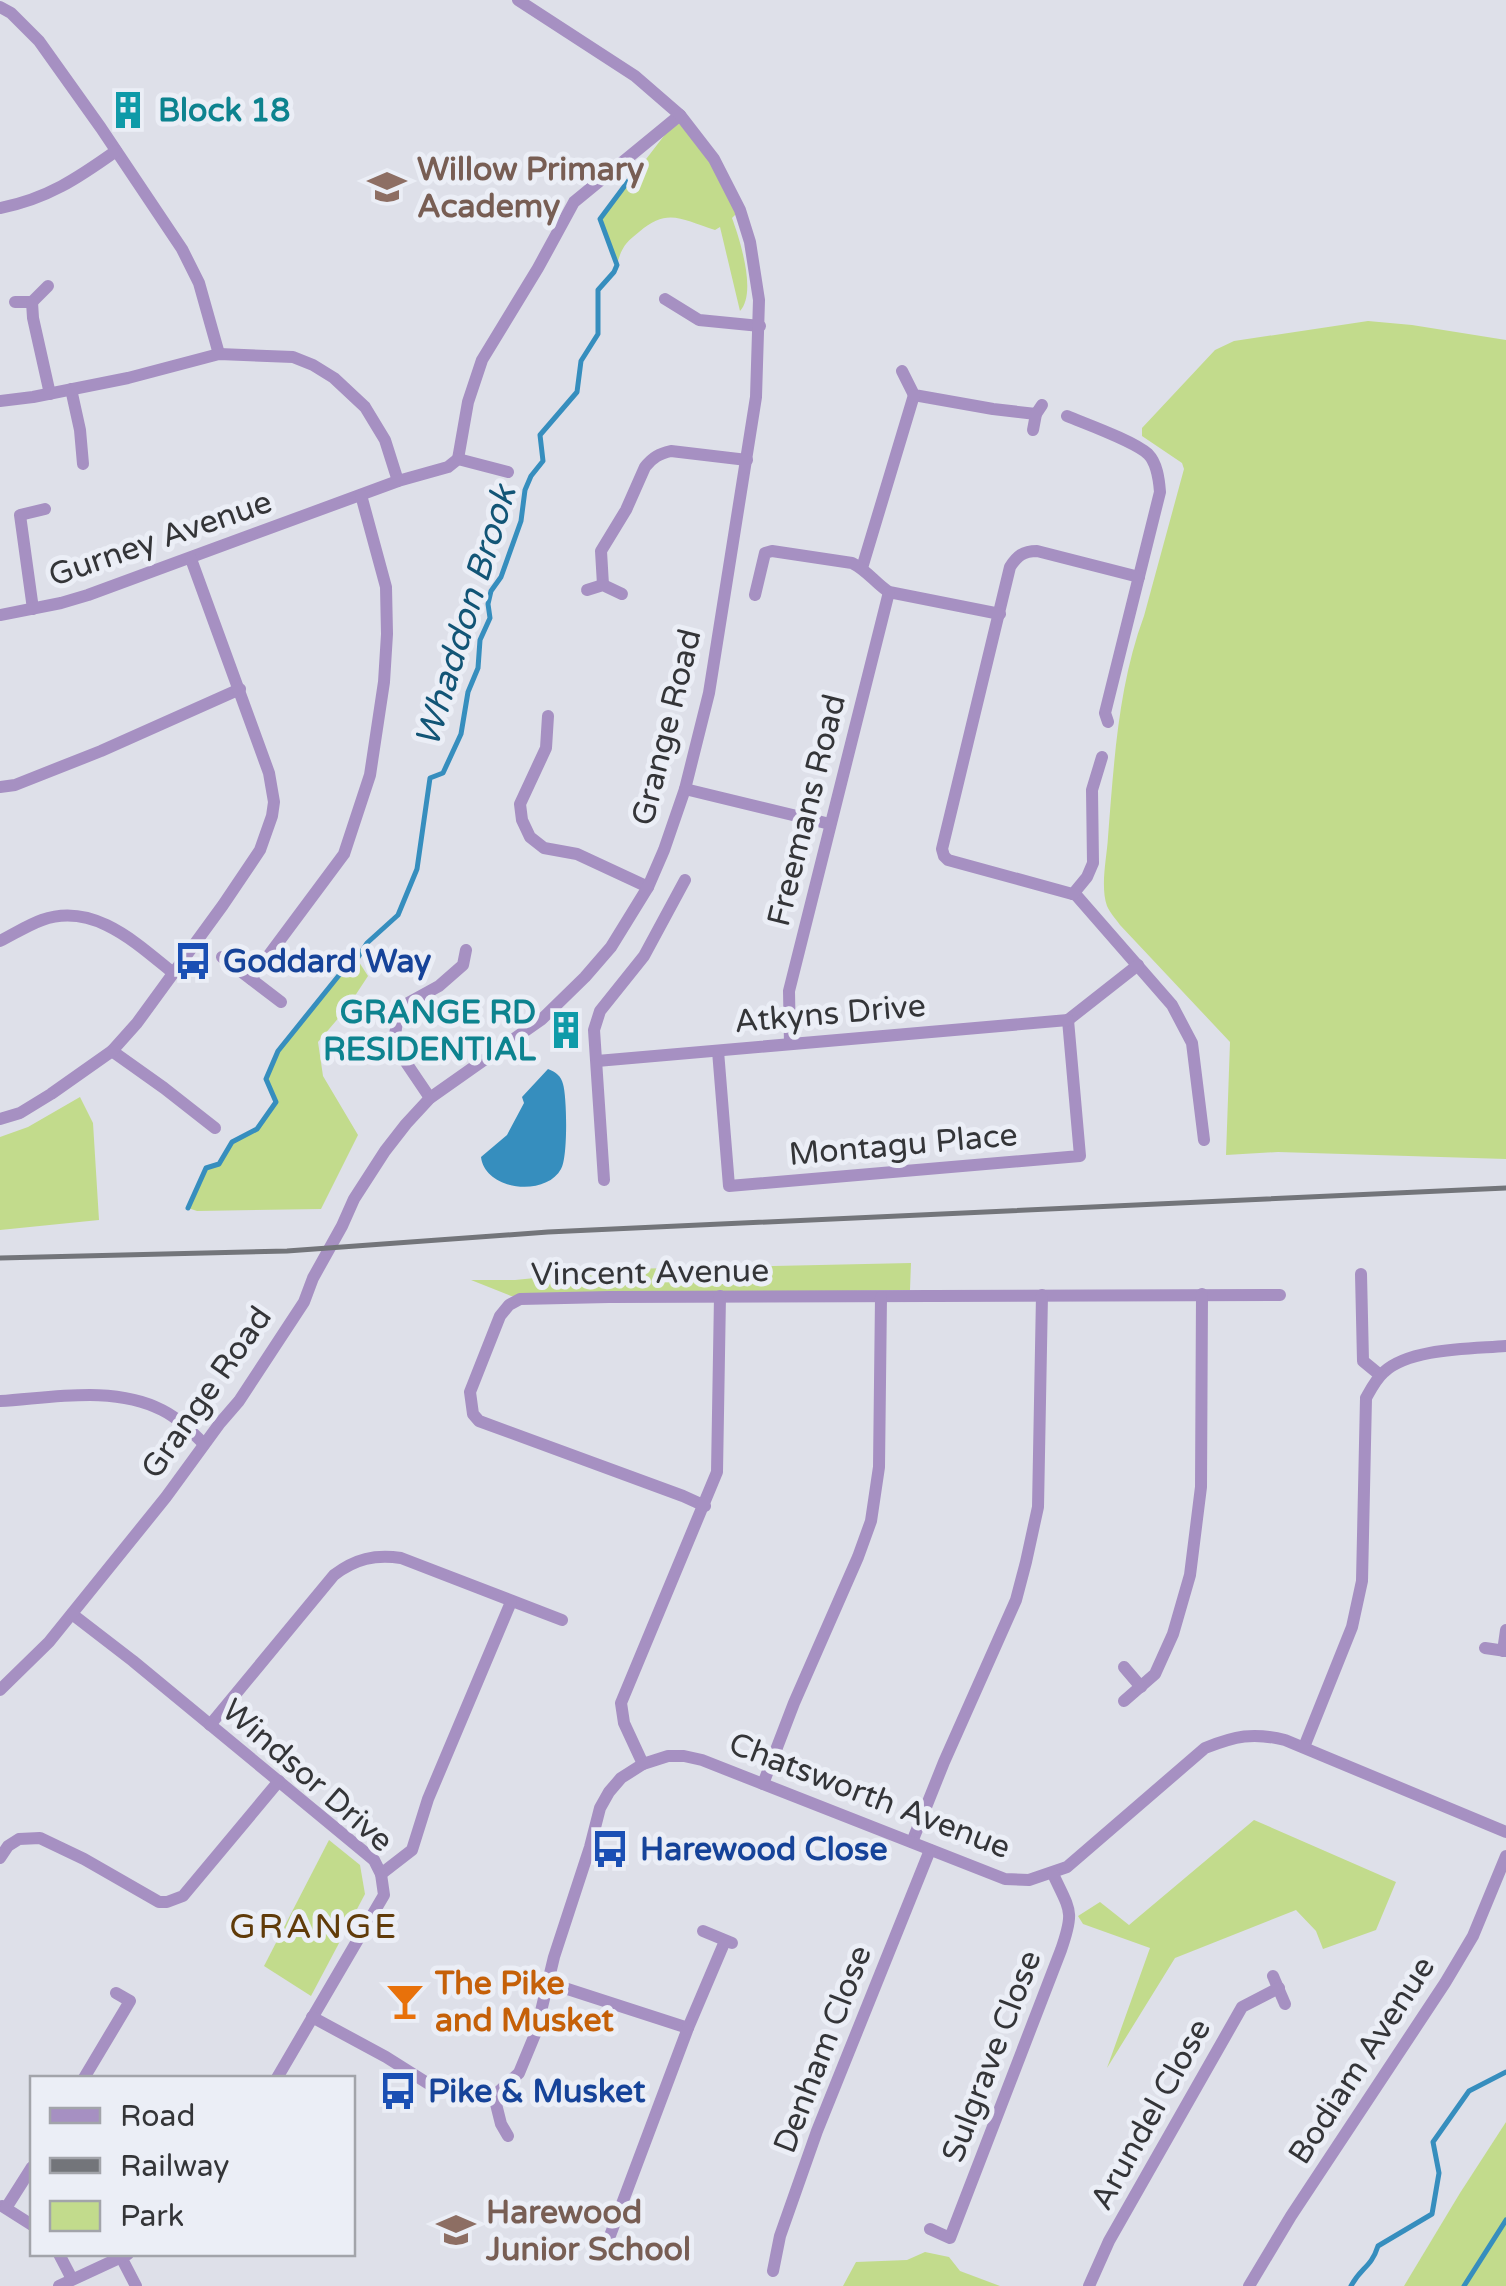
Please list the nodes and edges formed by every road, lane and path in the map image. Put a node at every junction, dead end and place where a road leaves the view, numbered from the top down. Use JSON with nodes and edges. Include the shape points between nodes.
{"nodes":[{"id":1,"x":518,"y":0,"type":"edge"},
{"id":2,"x":0,"y":7,"type":"edge"},
{"id":3,"x":680,"y":114,"type":"junction"},
{"id":4,"x":116,"y":150,"type":"junction"},
{"id":5,"x":0,"y":208,"type":"edge"},
{"id":6,"x":48,"y":286,"type":"dead end"},
{"id":7,"x":686,"y":291,"type":"dead end"},
{"id":8,"x":665,"y":299,"type":"dead end"},
{"id":9,"x":15,"y":302,"type":"dead end"},
{"id":10,"x":32,"y":302,"type":"junction"},
{"id":11,"x":682,"y":308,"type":"junction"},
{"id":12,"x":760,"y":326,"type":"junction"},
{"id":13,"x":219,"y":354,"type":"junction"},
{"id":14,"x":902,"y":371,"type":"dead end"},
{"id":15,"x":68,"y":390,"type":"junction"},
{"id":16,"x":50,"y":394,"type":"junction"},
{"id":17,"x":914,"y":395,"type":"junction"},
{"id":18,"x":0,"y":402,"type":"edge"},
{"id":19,"x":1067,"y":416,"type":"dead end"},
{"id":20,"x":1033,"y":430,"type":"dead end"},
{"id":21,"x":458,"y":459,"type":"junction"},
{"id":22,"x":748,"y":460,"type":"junction"},
{"id":23,"x":80,"y":461,"type":"dead end"},
{"id":24,"x":508,"y":472,"type":"dead end"},
{"id":25,"x":398,"y":480,"type":"junction"},
{"id":26,"x":360,"y":495,"type":"junction"},
{"id":27,"x":44,"y":509,"type":"dead end"},
{"id":28,"x":191,"y":558,"type":"junction"},
{"id":29,"x":862,"y":568,"type":"junction"},
{"id":30,"x":1139,"y":576,"type":"junction"},
{"id":31,"x":603,"y":585,"type":"junction"},
{"id":32,"x":586,"y":590,"type":"dead end"},
{"id":33,"x":890,"y":592,"type":"junction"},
{"id":34,"x":622,"y":594,"type":"dead end"},
{"id":35,"x":755,"y":595,"type":"dead end"},
{"id":36,"x":34,"y":609,"type":"junction"},
{"id":37,"x":1000,"y":614,"type":"junction"},
{"id":38,"x":0,"y":615,"type":"edge"},
{"id":39,"x":240,"y":689,"type":"junction"},
{"id":40,"x":548,"y":716,"type":"dead end"},
{"id":41,"x":1108,"y":722,"type":"dead end"},
{"id":42,"x":1102,"y":756,"type":"dead end"},
{"id":43,"x":0,"y":787,"type":"edge"},
{"id":44,"x":685,"y":789,"type":"junction"},
{"id":45,"x":830,"y":824,"type":"junction"},
{"id":46,"x":685,"y":880,"type":"dead end"},
{"id":47,"x":648,"y":887,"type":"junction"},
{"id":48,"x":1074,"y":894,"type":"junction"},
{"id":49,"x":0,"y":941,"type":"edge"},
{"id":50,"x":466,"y":950,"type":"dead end"},
{"id":51,"x":222,"y":957,"type":"dead end"},
{"id":52,"x":1138,"y":966,"type":"junction"},
{"id":53,"x":172,"y":972,"type":"junction"},
{"id":54,"x":252,"y":979,"type":"junction"},
{"id":55,"x":281,"y":1002,"type":"dead end"},
{"id":56,"x":1068,"y":1020,"type":"junction"},
{"id":57,"x":790,"y":1044,"type":"junction"},
{"id":58,"x":718,"y":1050,"type":"junction"},
{"id":59,"x":112,"y":1052,"type":"junction"},
{"id":60,"x":597,"y":1061,"type":"junction"},
{"id":61,"x":430,"y":1098,"type":"junction"},
{"id":62,"x":0,"y":1119,"type":"edge"},
{"id":63,"x":215,"y":1128,"type":"dead end"},
{"id":64,"x":1204,"y":1140,"type":"dead end"},
{"id":65,"x":604,"y":1180,"type":"dead end"},
{"id":66,"x":1362,"y":1274,"type":"dead end"},
{"id":67,"x":1202,"y":1294,"type":"junction"},
{"id":68,"x":1280,"y":1294,"type":"dead end"},
{"id":69,"x":1042,"y":1295,"type":"junction"},
{"id":70,"x":720,"y":1296,"type":"junction"},
{"id":71,"x":881,"y":1296,"type":"junction"},
{"id":72,"x":1506,"y":1346,"type":"edge"},
{"id":73,"x":1380,"y":1375,"type":"junction"},
{"id":74,"x":0,"y":1402,"type":"edge"},
{"id":75,"x":204,"y":1444,"type":"junction"},
{"id":76,"x":705,"y":1506,"type":"junction"},
{"id":77,"x":511,"y":1602,"type":"junction"},
{"id":78,"x":72,"y":1614,"type":"junction"},
{"id":79,"x":562,"y":1620,"type":"dead end"},
{"id":80,"x":1506,"y":1630,"type":"edge"},
{"id":81,"x":1485,"y":1648,"type":"dead end"},
{"id":82,"x":1505,"y":1651,"type":"edge"},
{"id":83,"x":1124,"y":1667,"type":"dead end"},
{"id":84,"x":1141,"y":1687,"type":"junction"},
{"id":85,"x":0,"y":1690,"type":"edge"},
{"id":86,"x":1124,"y":1701,"type":"dead end"},
{"id":87,"x":210,"y":1725,"type":"junction"},
{"id":88,"x":1304,"y":1748,"type":"junction"},
{"id":89,"x":643,"y":1764,"type":"junction"},
{"id":90,"x":279,"y":1780,"type":"junction"},
{"id":91,"x":763,"y":1784,"type":"junction"},
{"id":92,"x":1506,"y":1832,"type":"edge"},
{"id":93,"x":912,"y":1842,"type":"junction"},
{"id":94,"x":930,"y":1850,"type":"junction"},
{"id":95,"x":1506,"y":1856,"type":"edge"},
{"id":96,"x":0,"y":1858,"type":"edge"},
{"id":97,"x":382,"y":1874,"type":"junction"},
{"id":98,"x":1052,"y":1874,"type":"junction"},
{"id":99,"x":702,"y":1931,"type":"dead end"},
{"id":100,"x":548,"y":1984,"type":"junction"},
{"id":101,"x":116,"y":1993,"type":"dead end"},
{"id":102,"x":1286,"y":2004,"type":"dead end"},
{"id":103,"x":312,"y":2017,"type":"junction"},
{"id":104,"x":688,"y":2028,"type":"junction"},
{"id":105,"x":85,"y":2076,"type":"edge"},
{"id":106,"x":279,"y":2076,"type":"edge"},
{"id":107,"x":494,"y":2096,"type":"junction"},
{"id":108,"x":508,"y":2136,"type":"dead end"},
{"id":109,"x":30,"y":2169,"type":"edge"},
{"id":110,"x":3,"y":2207,"type":"edge"},
{"id":111,"x":30,"y":2224,"type":"edge"},
{"id":112,"x":930,"y":2229,"type":"dead end"},
{"id":113,"x":599,"y":2242,"type":"dead end"},
{"id":114,"x":60,"y":2256,"type":"edge"},
{"id":115,"x":122,"y":2256,"type":"edge"},
{"id":116,"x":124,"y":2256,"type":"edge"},
{"id":117,"x":773,"y":2272,"type":"dead end"},
{"id":118,"x":66,"y":2282,"type":"edge"},
{"id":119,"x":136,"y":2286,"type":"edge"},
{"id":120,"x":1089,"y":2286,"type":"edge"},
{"id":121,"x":1248,"y":2286,"type":"edge"}],
"edges":[{"from":1,"to":3,"type":"street","name":"Grange Road","via":[[635,76]]},
{"from":2,"to":4,"type":"street","via":[[38,41]]},
{"from":3,"to":12,"type":"street","name":"Grange Road","via":[[740,210],[757,278]]},
{"from":3,"to":21,"type":"street","via":[[574,202],[482,360]]},
{"from":4,"to":5,"type":"street","via":[[50,194]]},
{"from":4,"to":13,"type":"street","via":[[182,249]]},
{"from":6,"to":10,"type":"street"},
{"from":7,"to":11,"type":"street"},
{"from":8,"to":11,"type":"street"},
{"from":9,"to":10,"type":"street"},
{"from":10,"to":16,"type":"street"},
{"from":11,"to":12,"type":"street","via":[[699,320]]},
{"from":12,"to":22,"type":"street","name":"Grange Road"},
{"from":13,"to":15,"type":"street"},
{"from":13,"to":25,"type":"street","via":[[293,357],[334,378],[365,407],[386,440]]},
{"from":14,"to":17,"type":"street"},
{"from":15,"to":16,"type":"street"},
{"from":15,"to":23,"type":"street"},
{"from":16,"to":18,"type":"street"},
{"from":17,"to":20,"type":"street","via":[[993,410],[1039,409]]},
{"from":17,"to":29,"type":"street"},
{"from":19,"to":30,"type":"street","via":[[1148,454],[1158,473],[1160,492]]},
{"from":21,"to":24,"type":"street"},
{"from":21,"to":25,"type":"street","name":"Gurney Avenue"},
{"from":22,"to":31,"type":"street","via":[[672,451],[651,459],[601,551]]},
{"from":22,"to":44,"type":"street","name":"Grange Road","via":[[709,693]]},
{"from":25,"to":26,"type":"street","name":"Gurney Avenue"},
{"from":26,"to":28,"type":"street","name":"Gurney Avenue"},
{"from":26,"to":54,"type":"street","via":[[386,588],[384,682],[370,776],[344,854]]},
{"from":27,"to":36,"type":"street","via":[[20,514]]},
{"from":28,"to":36,"type":"street","name":"Gurney Avenue"},
{"from":28,"to":39,"type":"street"},
{"from":29,"to":33,"type":"street"},
{"from":29,"to":35,"type":"street","via":[[768,551]]},
{"from":30,"to":37,"type":"street","via":[[1029,551],[1010,567]]},
{"from":30,"to":41,"type":"street"},
{"from":31,"to":32,"type":"street"},
{"from":31,"to":34,"type":"street"},
{"from":33,"to":37,"type":"street"},
{"from":33,"to":45,"type":"street","name":"Freemans Road"},
{"from":36,"to":38,"type":"street","name":"Gurney Avenue"},
{"from":37,"to":48,"type":"street","via":[[942,849],[948,860]]},
{"from":39,"to":43,"type":"street"},
{"from":39,"to":53,"type":"street","via":[[269,773],[272,816],[260,850]]},
{"from":40,"to":47,"type":"street","via":[[546,748],[520,804],[530,837]]},
{"from":42,"to":48,"type":"street","via":[[1089,773],[1092,863]]},
{"from":44,"to":45,"type":"street"},
{"from":44,"to":47,"type":"street","name":"Grange Road"},
{"from":45,"to":57,"type":"street","name":"Freemans Road","via":[[789,991]]},
{"from":46,"to":60,"type":"street","via":[[644,956],[600,1011]]},
{"from":47,"to":61,"type":"street","name":"Grange Road","via":[[611,947],[542,1019]]},
{"from":48,"to":52,"type":"street"},
{"from":49,"to":53,"type":"street","via":[[39,921],[76,914],[103,922]]},
{"from":50,"to":61,"type":"street","via":[[469,968],[399,1008],[394,1042]]},
{"from":51,"to":54,"type":"street"},
{"from":52,"to":56,"type":"street"},
{"from":52,"to":64,"type":"street","via":[[1172,1004],[1192,1043]]},
{"from":53,"to":59,"type":"street"},
{"from":54,"to":55,"type":"street"},
{"from":56,"to":57,"type":"street","name":"Atkyns Drive"},
{"from":56,"to":58,"type":"street","name":"Montagu Place","via":[[1080,1156],[730,1186]]},
{"from":57,"to":58,"type":"street","name":"Atkyns Drive"},
{"from":58,"to":60,"type":"street","name":"Atkyns Drive"},
{"from":59,"to":62,"type":"street","via":[[20,1113]]},
{"from":59,"to":63,"type":"street"},
{"from":60,"to":65,"type":"street"},
{"from":61,"to":75,"type":"street","name":"Grange Road","via":[[385,1151],[304,1302]]},
{"from":66,"to":73,"type":"street","via":[[1363,1361]]},
{"from":67,"to":68,"type":"street","name":"Vincent Avenue"},
{"from":67,"to":69,"type":"street","name":"Vincent Avenue"},
{"from":67,"to":84,"type":"street","via":[[1201,1487],[1190,1575],[1173,1634],[1155,1674]]},
{"from":69,"to":71,"type":"street","name":"Vincent Avenue"},
{"from":69,"to":93,"type":"street","via":[[1038,1507],[1026,1562],[1016,1600]]},
{"from":70,"to":71,"type":"street","name":"Vincent Avenue"},
{"from":70,"to":76,"type":"street","via":[[717,1472]]},
{"from":70,"to":76,"type":"street","name":"Vincent Avenue","via":[[520,1299],[500,1316],[470,1392],[479,1421]]},
{"from":71,"to":91,"type":"street","via":[[880,1466],[872,1521]]},
{"from":72,"to":73,"type":"street","via":[[1405,1359]]},
{"from":73,"to":88,"type":"street","via":[[1366,1398],[1362,1581],[1352,1627]]},
{"from":74,"to":75,"type":"street","via":[[136,1399],[163,1410]]},
{"from":75,"to":78,"type":"street","name":"Grange Road"},
{"from":76,"to":89,"type":"street","via":[[621,1703]]},
{"from":77,"to":79,"type":"street"},
{"from":77,"to":87,"type":"street","via":[[402,1558],[348,1564]]},
{"from":77,"to":97,"type":"street","via":[[412,1850]]},
{"from":78,"to":85,"type":"street","name":"Grange Road"},
{"from":78,"to":87,"type":"street","name":"Windsor Drive"},
{"from":80,"to":82,"type":"street"},
{"from":81,"to":82,"type":"street"},
{"from":83,"to":84,"type":"street"},
{"from":84,"to":86,"type":"street"},
{"from":87,"to":90,"type":"street","name":"Windsor Drive"},
{"from":88,"to":92,"type":"street"},
{"from":88,"to":98,"type":"street","via":[[1258,1734],[1205,1748]]},
{"from":89,"to":91,"type":"street","name":"Chatsworth Avenue","via":[[684,1756]]},
{"from":89,"to":100,"type":"street","via":[[621,1778],[600,1808]]},
{"from":90,"to":96,"type":"street","via":[[176,1900],[159,1902],[40,1838],[20,1839]]},
{"from":90,"to":97,"type":"street","name":"Windsor Drive"},
{"from":91,"to":93,"type":"street","name":"Chatsworth Avenue"},
{"from":93,"to":94,"type":"street","name":"Chatsworth Avenue"},
{"from":94,"to":98,"type":"street","name":"Chatsworth Avenue","via":[[1005,1879]]},
{"from":94,"to":117,"type":"street","name":"Denham Close","via":[[818,2131]]},
{"from":95,"to":121,"type":"street","name":"Bodiam Avenue","via":[[1446,1983]]},
{"from":97,"to":103,"type":"street","name":"Windsor Drive","via":[[384,1895]]},
{"from":98,"to":112,"type":"street","name":"Sulgrave Close","via":[[1072,1921],[950,2238]]},
{"from":99,"to":104,"type":"street","via":[[728,1942]]},
{"from":100,"to":104,"type":"street"},
{"from":100,"to":107,"type":"street","via":[[519,2073]]},
{"from":101,"to":105,"type":"street","via":[[130,2001]]},
{"from":102,"to":120,"type":"street","name":"Arundel Close","via":[[1276,1982],[1242,2007]]},
{"from":103,"to":106,"type":"street","name":"Windsor Drive"},
{"from":103,"to":107,"type":"street","via":[[432,2086]]},
{"from":104,"to":113,"type":"street","via":[[627,2210],[608,2241]]},
{"from":107,"to":108,"type":"street"},
{"from":109,"to":110,"type":"street"},
{"from":110,"to":111,"type":"street"},
{"from":114,"to":118,"type":"street"},
{"from":115,"to":118,"type":"street"},
{"from":116,"to":119,"type":"street"}]}
